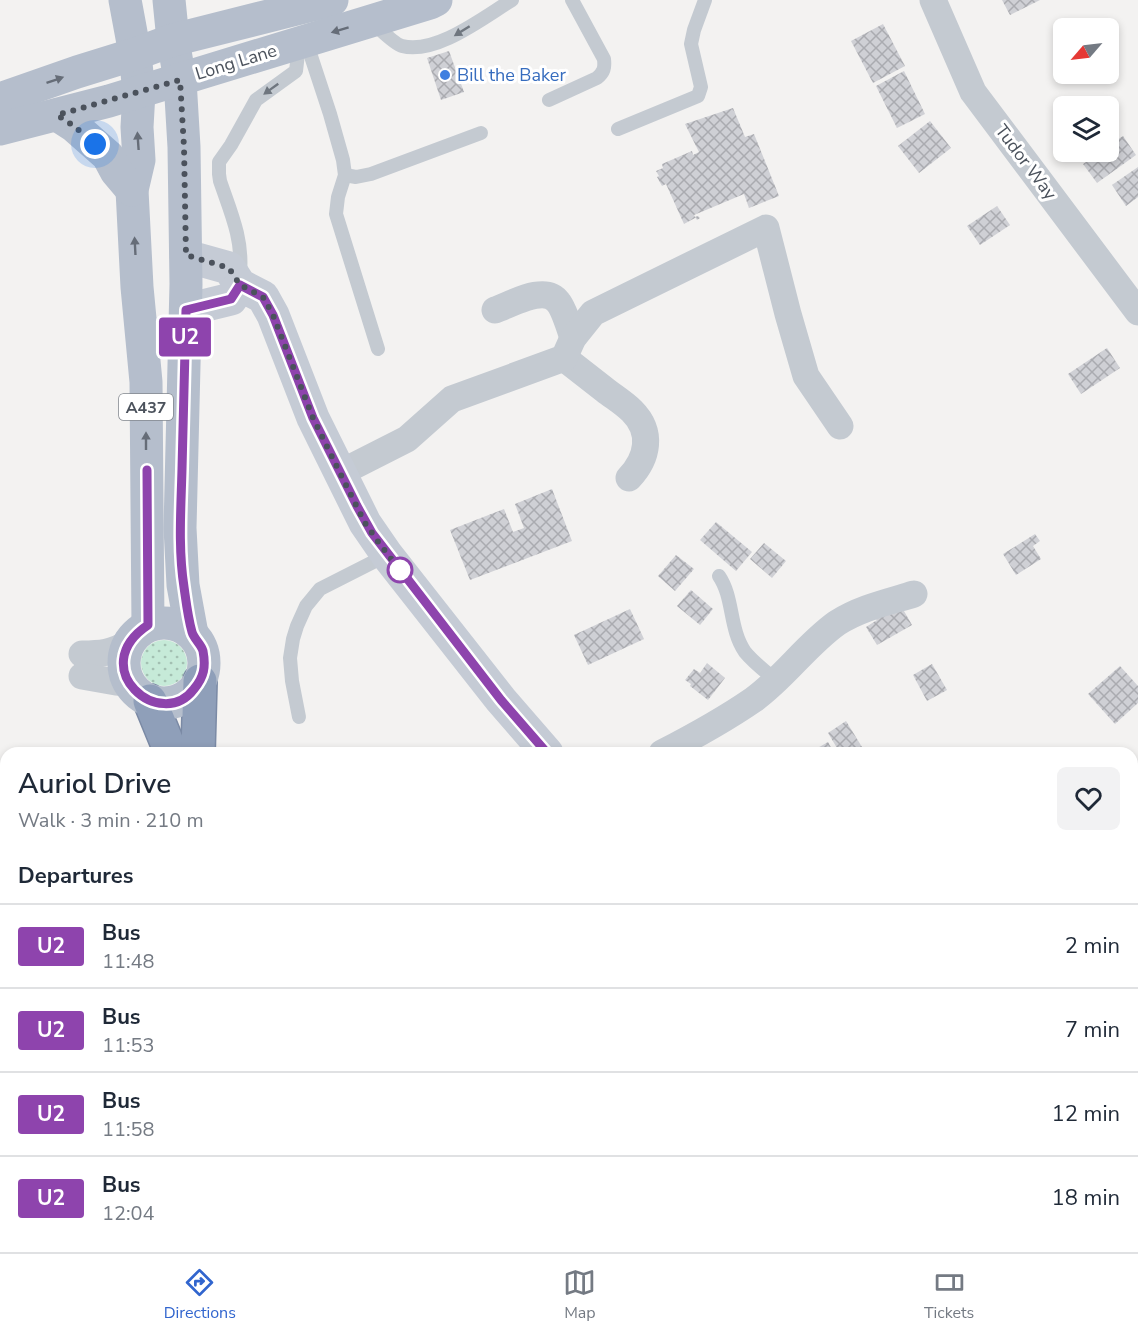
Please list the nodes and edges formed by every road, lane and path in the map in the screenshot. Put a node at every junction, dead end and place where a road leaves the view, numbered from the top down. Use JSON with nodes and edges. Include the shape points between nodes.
{"nodes":[{"id":1,"x":125,"y":0,"type":"edge"},
{"id":2,"x":170,"y":0,"type":"edge"},
{"id":3,"x":436,"y":0,"type":"edge"},
{"id":4,"x":512,"y":0,"type":"edge"},
{"id":5,"x":572,"y":0,"type":"edge"},
{"id":6,"x":705,"y":0,"type":"edge"},
{"id":7,"x":933,"y":0,"type":"edge"},
{"id":8,"x":319,"y":2,"type":"edge"},
{"id":9,"x":250,"y":9,"type":"edge"},
{"id":10,"x":371,"y":21,"type":"junction"},
{"id":11,"x":173,"y":40,"type":"junction"},
{"id":12,"x":303,"y":42,"type":"junction"},
{"id":13,"x":135,"y":54,"type":"junction"},
{"id":14,"x":180,"y":80,"type":"junction"},
{"id":15,"x":139,"y":92,"type":"junction"},
{"id":16,"x":0,"y":99,"type":"edge"},
{"id":17,"x":549,"y":100,"type":"dead end"},
{"id":18,"x":57,"y":115,"type":"junction"},
{"id":19,"x":0,"y":129,"type":"edge"},
{"id":20,"x":618,"y":129,"type":"dead end"},
{"id":21,"x":481,"y":132,"type":"dead end"},
{"id":22,"x":345,"y":175,"type":"junction"},
{"id":23,"x":132,"y":190,"type":"junction"},
{"id":24,"x":186,"y":255,"type":"junction"},
{"id":25,"x":240,"y":285,"type":"junction"},
{"id":26,"x":186,"y":310,"type":"junction"},
{"id":27,"x":495,"y":310,"type":"dead end"},
{"id":28,"x":1138,"y":312,"type":"edge"},
{"id":29,"x":569,"y":348,"type":"junction"},
{"id":30,"x":378,"y":349,"type":"dead end"},
{"id":31,"x":840,"y":426,"type":"dead end"},
{"id":32,"x":340,"y":473,"type":"junction"},
{"id":33,"x":629,"y":478,"type":"dead end"},
{"id":34,"x":387,"y":555,"type":"junction"},
{"id":35,"x":719,"y":576,"type":"dead end"},
{"id":36,"x":914,"y":594,"type":"dead end"},
{"id":37,"x":138,"y":634,"type":"junction"},
{"id":38,"x":192,"y":634,"type":"junction"},
{"id":39,"x":200,"y":681,"type":"junction"},
{"id":40,"x":777,"y":681,"type":"junction"},
{"id":41,"x":139,"y":692,"type":"junction"},
{"id":42,"x":299,"y":717,"type":"dead end"},
{"id":43,"x":168,"y":747,"type":"edge"},
{"id":44,"x":198,"y":747,"type":"edge"},
{"id":45,"x":543,"y":747,"type":"edge"},
{"id":46,"x":673,"y":747,"type":"edge"}],
"edges":[{"from":1,"to":13,"type":"main road"},
{"from":2,"to":11,"type":"main road"},
{"from":3,"to":10,"type":"main road","name":"Long Lane"},
{"from":4,"to":10,"type":"lane","one_way":true,"via":[[449,39],[418,48],[400,46]]},
{"from":5,"to":17,"type":"lane","via":[[605,66],[597,78]]},
{"from":6,"to":20,"type":"lane","via":[[691,44],[701,87],[698,96]]},
{"from":7,"to":28,"type":"street","name":"Tudor Way","via":[[973,92]]},
{"from":8,"to":9,"type":"main road","name":"Long Lane"},
{"from":9,"to":11,"type":"main road","name":"Long Lane"},
{"from":10,"to":12,"type":"main road","name":"Long Lane","one_way":true},
{"from":11,"to":13,"type":"main road","name":"Long Lane"},
{"from":11,"to":14,"type":"main road"},
{"from":12,"to":14,"type":"main road","name":"Long Lane"},
{"from":12,"to":22,"type":"lane","via":[[330,114]]},
{"from":12,"to":25,"type":"lane","one_way":true,"via":[[296,70],[256,100],[219,162],[220,181],[237,229]]},
{"from":13,"to":15,"type":"main road"},
{"from":16,"to":13,"type":"main road","name":"Long Lane","one_way":true},
{"from":14,"to":15,"type":"main road","name":"Long Lane"},
{"from":14,"to":24,"type":"main road","number":"A437"},
{"from":15,"to":18,"type":"main road","name":"Long Lane"},
{"from":23,"to":15,"type":"main road","one_way":true,"via":[[140,160]]},
{"from":18,"to":19,"type":"main road","name":"Long Lane"},
{"from":18,"to":23,"type":"main road","via":[[108,156]]},
{"from":21,"to":22,"type":"lane","via":[[371,174]]},
{"from":22,"to":30,"type":"lane","via":[[336,214]]},
{"from":37,"to":23,"type":"main road","number":"A437","one_way":true,"via":[[146,382]]},
{"from":24,"to":25,"type":"street","via":[[229,268]]},
{"from":24,"to":26,"type":"main road","number":"A437"},
{"from":25,"to":26,"type":"street","via":[[231,299]]},
{"from":25,"to":32,"type":"street","via":[[263,297],[273,315],[313,418]]},
{"from":26,"to":38,"type":"main road","number":"A437","via":[[180,528],[183,585]]},
{"from":27,"to":29,"type":"street","via":[[538,294],[549,294],[559,302]]},
{"from":29,"to":31,"type":"street","via":[[593,313],[766,228],[806,376]]},
{"from":29,"to":32,"type":"street","via":[[452,399],[406,439]]},
{"from":29,"to":33,"type":"street","via":[[642,425],[645,454]]},
{"from":32,"to":34,"type":"street","via":[[365,523]]},
{"from":34,"to":42,"type":"lane","via":[[320,589],[306,606],[290,658]]},
{"from":34,"to":45,"type":"street"},
{"from":35,"to":40,"type":"lane","via":[[729,595],[744,650]]},
{"from":36,"to":40,"type":"street","via":[[838,622]]},
{"from":37,"to":38,"type":"main road","via":[[164,622],[179,625]]},
{"from":37,"to":41,"type":"main road","via":[[124,656],[124,670]]},
{"from":37,"to":41,"type":"street","via":[[117,651],[97,654],[82,665]]},
{"from":38,"to":39,"type":"main road","via":[[202,648],[205,665]]},
{"from":39,"to":41,"type":"main road","via":[[192,693],[164,704]]},
{"from":39,"to":44,"type":"highway"},
{"from":40,"to":46,"type":"street","via":[[720,721]]},
{"from":41,"to":43,"type":"highway"}]}
